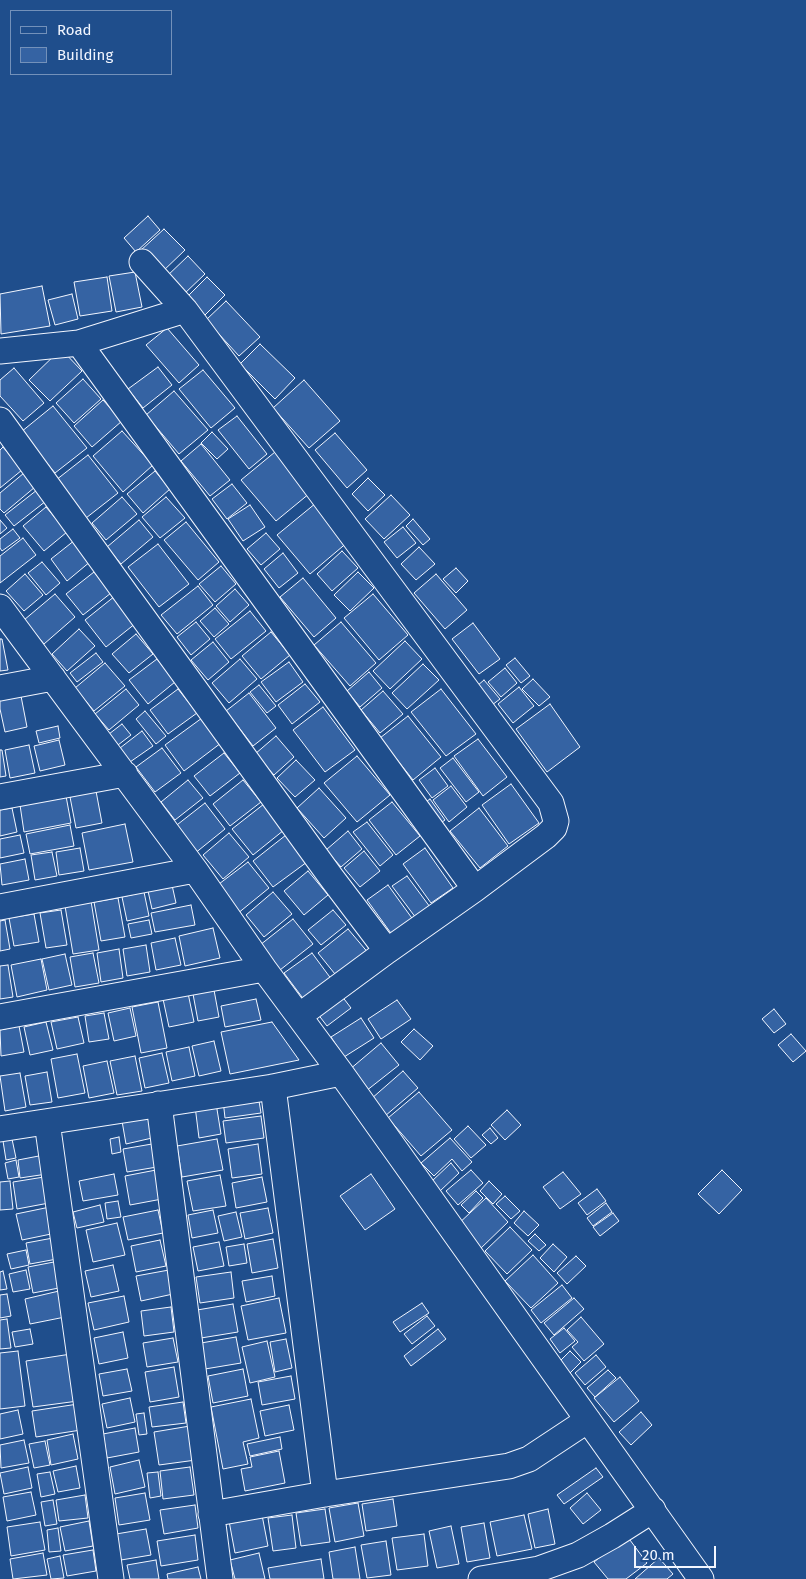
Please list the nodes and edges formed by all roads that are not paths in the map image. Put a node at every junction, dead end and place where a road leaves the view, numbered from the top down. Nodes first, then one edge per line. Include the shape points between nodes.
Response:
1 (142, 262) dead end
2 (185, 310) junction
3 (79, 344) junction
4 (0, 351) edge
5 (0, 420) edge
6 (0, 607) edge
7 (53, 678) junction
8 (0, 688) edge
9 (125, 774) junction
10 (0, 797) edge
11 (195, 870) junction
12 (475, 889) junction
13 (0, 907) edge
14 (387, 951) junction
15 (264, 969) junction
16 (299, 1016) junction
17 (0, 1017) edge
18 (341, 1073) junction
19 (273, 1087) junction
20 (159, 1104) junction
21 (48, 1122) junction
22 (0, 1129) edge
23 (588, 1420) junction
24 (325, 1494) junction
25 (653, 1510) junction
26 (211, 1514) junction
27 (111, 1579) edge
28 (220, 1579) edge
29 (481, 1579) edge
30 (701, 1579) edge

1 - 2 street
2 - 3 street
2 - 12 street via 551,803 556,821 554,828
3 - 4 street
3 - 12 street
5 - 14 street
6 - 7 street
7 - 8 street
7 - 9 street
9 - 10 street
9 - 11 street
11 - 13 street
11 - 15 street
12 - 14 street
14 - 16 street
15 - 16 street
15 - 17 street
16 - 18 street
18 - 19 street
18 - 23 street
19 - 20 street
19 - 24 street
20 - 21 street
20 - 26 street
21 - 22 street
21 - 27 street
23 - 24 street via 529,1460 509,1466
23 - 25 street
24 - 26 street
25 - 29 street via 578,1555 539,1568
25 - 30 street
26 - 28 street

